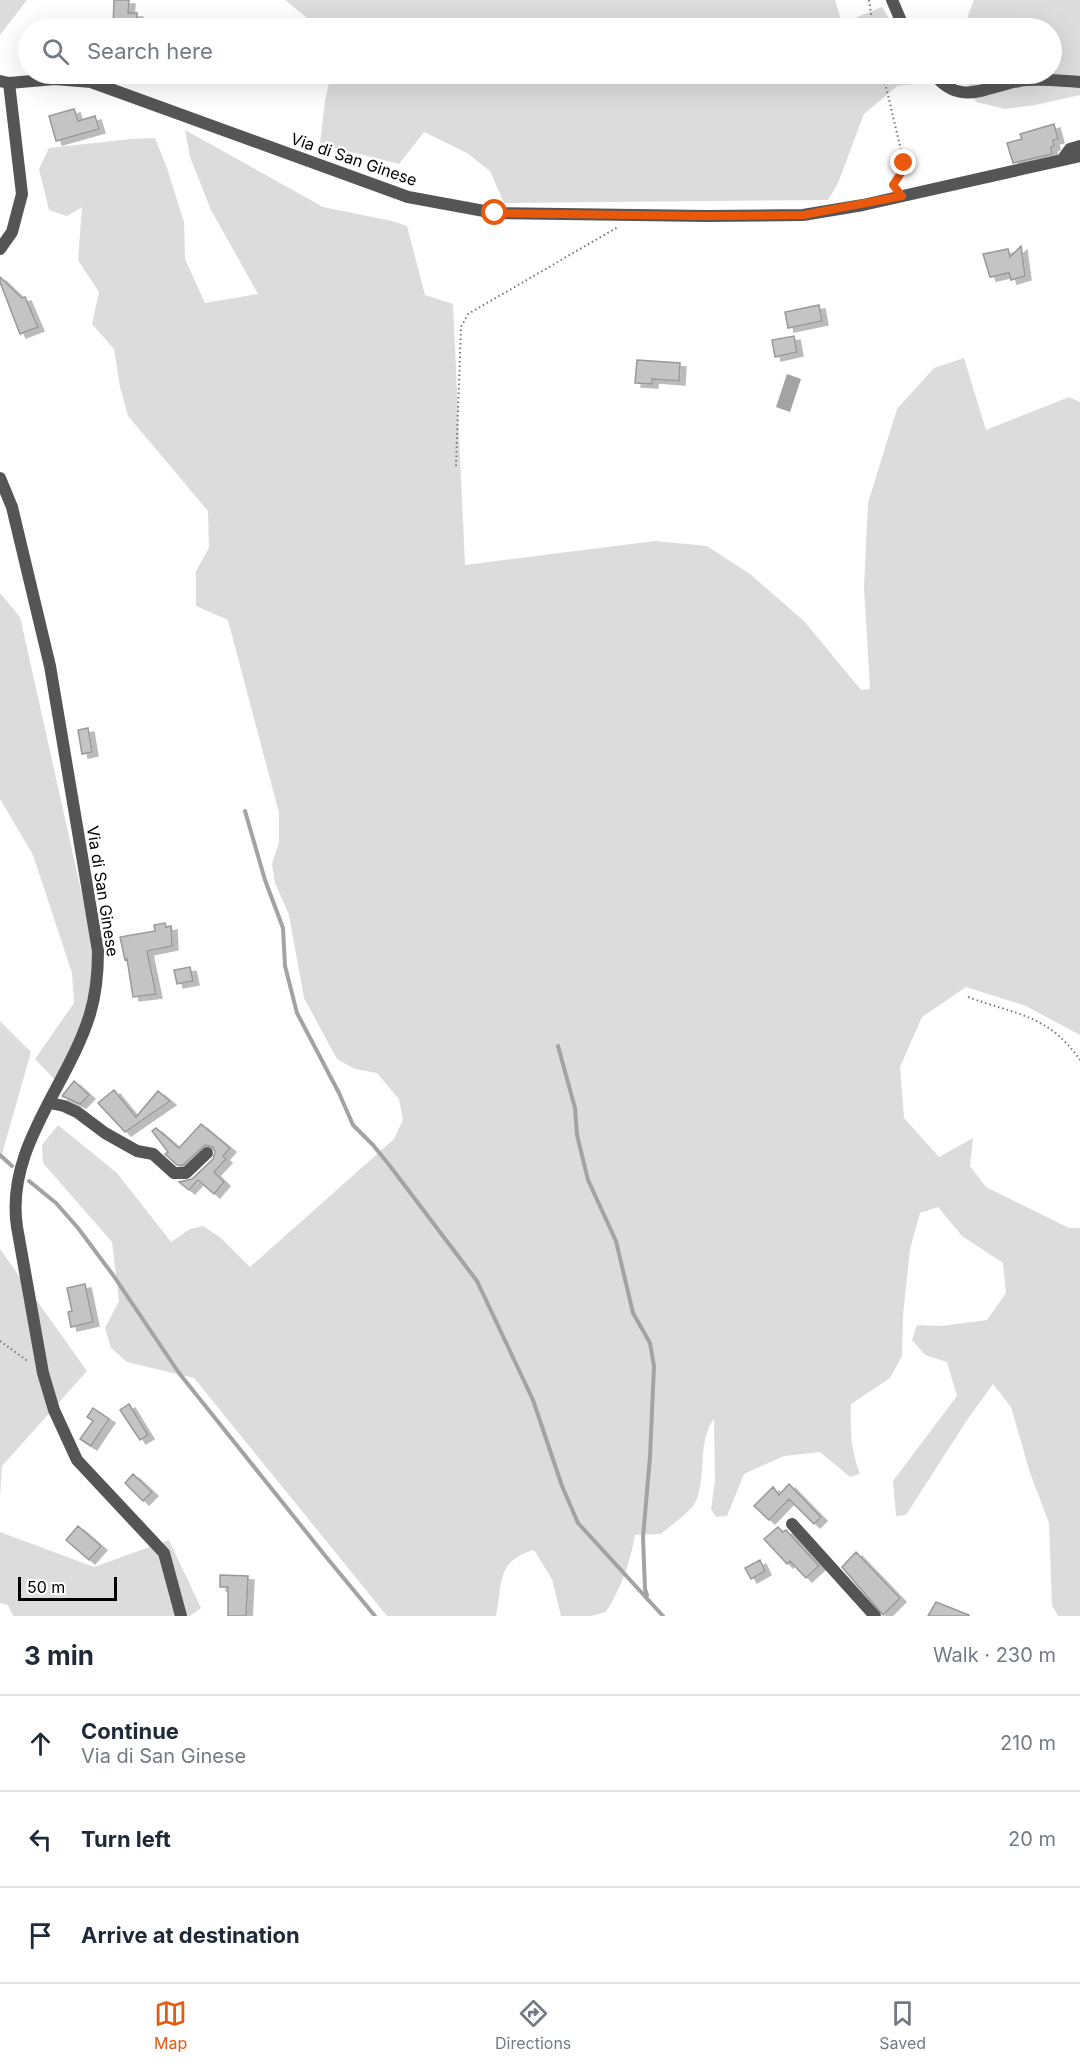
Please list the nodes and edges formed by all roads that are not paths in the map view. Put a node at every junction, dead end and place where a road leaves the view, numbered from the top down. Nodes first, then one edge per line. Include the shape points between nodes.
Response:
1 (892, 0) edge
2 (900, 18) edge
3 (5, 82) edge
4 (1062, 82) edge
5 (1080, 82) edge
6 (97, 84) edge
7 (946, 84) edge
8 (1009, 84) edge
9 (0, 93) edge
10 (1080, 146) edge
11 (1080, 156) edge
12 (1062, 160) junction
13 (0, 249) edge
14 (0, 478) edge
15 (50, 1103) junction
16 (207, 1153) dead end
17 (792, 1524) dead end
18 (181, 1616) edge
19 (875, 1616) edge

1 - 2 street
3 - 9 street
3 - 13 street via 22,194 12,232
4 - 5 street
6 - 12 street, Via di San Ginese via 408,197 495,213 803,215
7 - 8 street via 954,91 975,93
10 - 12 street via 1070,149
11 - 12 street, Via di San Ginese
14 - 15 street, Via di San Ginese via 12,507 50,666 98,951 90,1014
15 - 16 street via 70,1109 117,1140 153,1155 174,1173 186,1173
15 - 18 street, Via di San Ginese via 23,1162 16,1200 17,1227 43,1373 76,1460 164,1553
17 - 19 street

